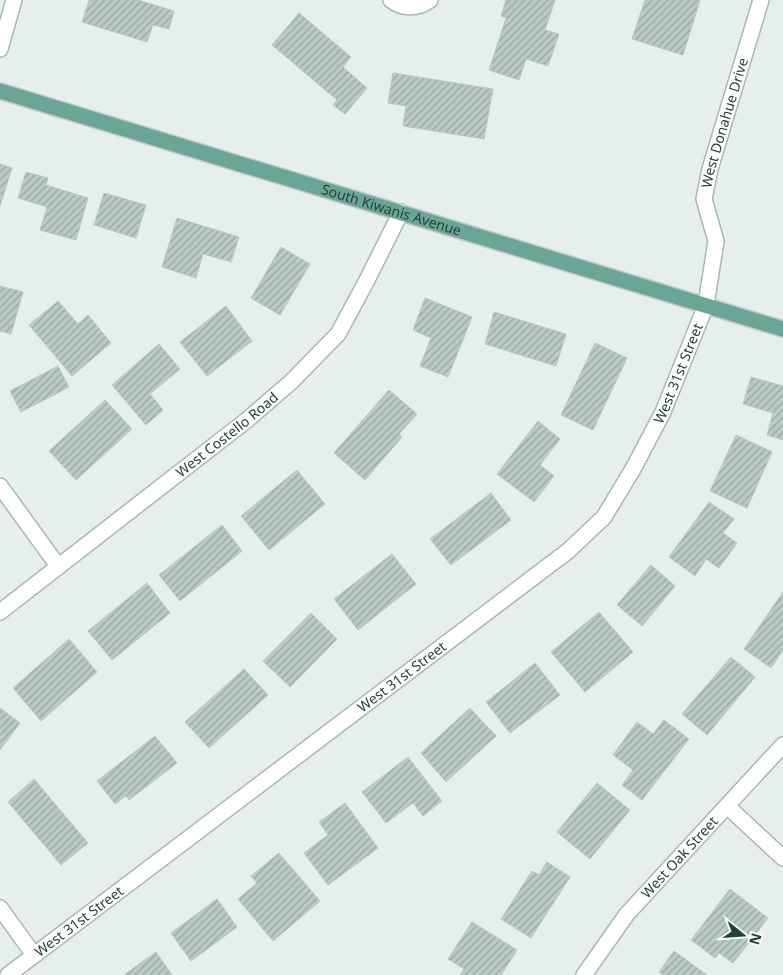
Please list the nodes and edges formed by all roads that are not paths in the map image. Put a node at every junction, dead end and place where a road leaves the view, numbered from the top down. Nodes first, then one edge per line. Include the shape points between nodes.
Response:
1 (14, 0) edge
2 (391, 0) edge
3 (430, 0) edge
4 (760, 0) edge
5 (0, 49) edge
6 (0, 91) edge
7 (401, 212) junction
8 (706, 305) junction
9 (783, 329) edge
10 (0, 486) edge
11 (58, 566) junction
12 (0, 612) edge
13 (783, 745) edge
14 (727, 806) junction
15 (783, 858) edge
16 (0, 908) edge
17 (34, 955) junction
18 (8, 975) edge
19 (584, 975) edge

1 - 5 street
2 - 3 street via 406,7
4 - 8 street, West Donahue Drive via 704,199 716,241
6 - 7 main road, South Kiwanis Avenue
7 - 8 main road, South Kiwanis Avenue
7 - 11 street, West Costello Road via 338,334 291,382 247,420
8 - 9 main road, South Kiwanis Avenue
8 - 17 street, West 31st Street via 664,412 633,469 604,517 568,552
10 - 11 street
11 - 12 street, West Costello Road
13 - 14 street, West Oak Street
14 - 15 street
14 - 19 street, West Oak Street via 627,914
16 - 17 street
17 - 18 street, West 31st Street

